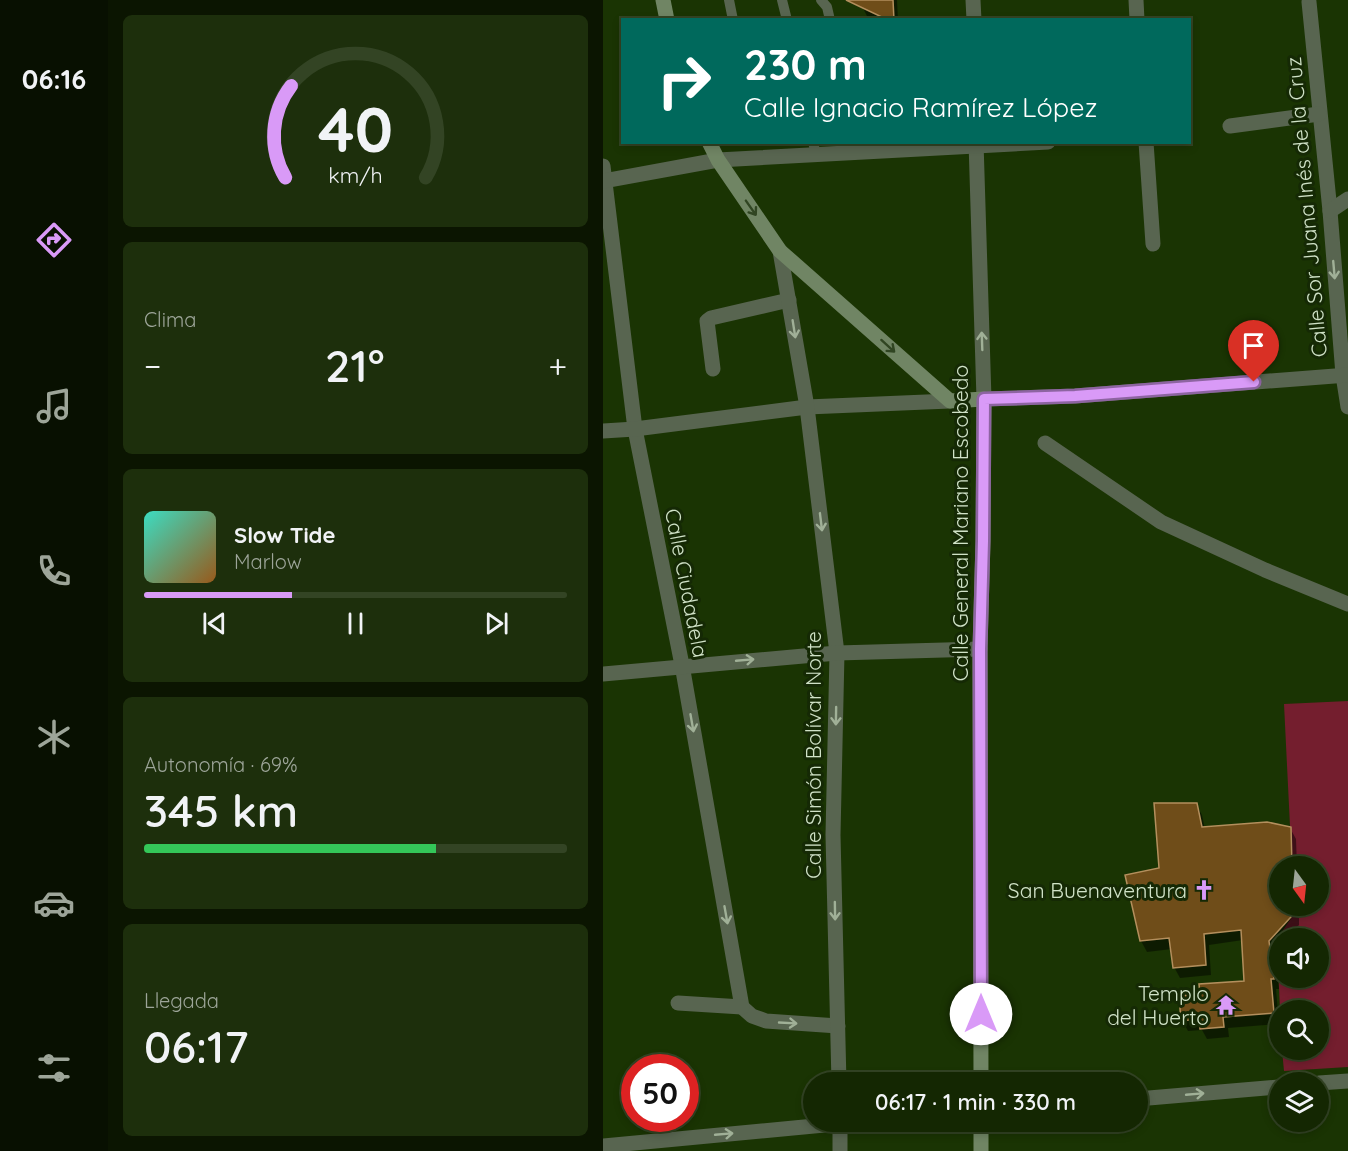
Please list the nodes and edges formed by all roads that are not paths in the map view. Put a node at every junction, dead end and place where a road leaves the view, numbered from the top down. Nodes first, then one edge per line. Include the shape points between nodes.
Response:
1 (663, 0) edge
2 (729, 0) edge
3 (782, 0) edge
4 (821, 0) edge
5 (973, 0) edge
6 (1136, 0) edge
7 (1309, 2) dead end
8 (667, 18) edge
9 (733, 18) edge
10 (786, 18) edge
11 (830, 18) edge
12 (973, 18) edge
13 (1137, 18) edge
14 (1319, 114) junction
15 (1230, 126) dead end
16 (710, 144) edge
17 (1000, 144) edge
18 (1146, 144) edge
19 (976, 145) edge
20 (814, 149) edge
21 (718, 160) junction
22 (603, 176) edge
23 (1348, 199) edge
24 (1330, 211) junction
25 (1153, 244) dead end
26 (780, 251) junction
27 (789, 300) junction
28 (713, 369) dead end
29 (1345, 375) edge
30 (984, 399) junction
31 (950, 401) junction
32 (807, 407) junction
33 (1348, 407) edge
34 (635, 429) junction
35 (603, 431) edge
36 (1045, 443) dead end
37 (1348, 604) edge
38 (980, 649) junction
39 (837, 653) junction
40 (683, 666) junction
41 (603, 674) edge
42 (678, 1003) dead end
43 (742, 1007) junction
44 (838, 1026) junction
45 (839, 1072) edge
46 (981, 1072) edge
47 (1348, 1081) edge
48 (1329, 1082) edge
49 (1269, 1088) edge
50 (1148, 1098) edge
51 (803, 1127) edge
52 (840, 1132) edge
53 (981, 1132) edge
54 (603, 1146) edge
55 (840, 1151) edge
56 (981, 1151) edge

1 - 8 main road
2 - 9 lane
3 - 10 lane
4 - 11 lane
5 - 12 street
6 - 13 street
7 - 14 street, Calle Sor Juana Inés de la Cruz
14 - 15 street
14 - 24 street, Calle Sor Juana Inés de la Cruz
16 - 21 main road
17 - 19 street
18 - 25 street
19 - 20 street
30 -> 19 street, Calle General Mariano Escobedo
20 - 21 street
21 - 22 street
21 -> 26 main road
22 - 34 street, Calle Ciudadela
23 - 24 street
24 -> 29 street, Calle Sor Juana Inés de la Cruz
26 - 27 street, Calle Simón Bolívar Norte
26 -> 31 main road
27 - 28 street via 707,321
27 -> 32 street, Calle Simón Bolívar Norte
29 - 30 street via 1075,396
29 - 33 street, Calle Sor Juana Inés de la Cruz
30 - 31 main road
30 - 38 main road, Calle General Mariano Escobedo
31 - 32 street
32 - 34 street
32 -> 39 street, Calle Simón Bolívar Norte
34 - 35 street
34 - 40 street, Calle Ciudadela
36 - 37 street via 1161,522
38 - 39 street
38 - 46 main road, Calle General Mariano Escobedo
40 -> 39 street
39 -> 44 street, Calle Simón Bolívar Norte via 833,835
40 - 41 street
40 -> 43 street, Calle Ciudadela
42 - 43 street
43 -> 44 street via 766,1022
44 - 45 street, Calle Simón Bolívar Norte
47 - 48 street
50 -> 49 street
54 -> 51 street
52 - 55 street
53 - 56 main road

